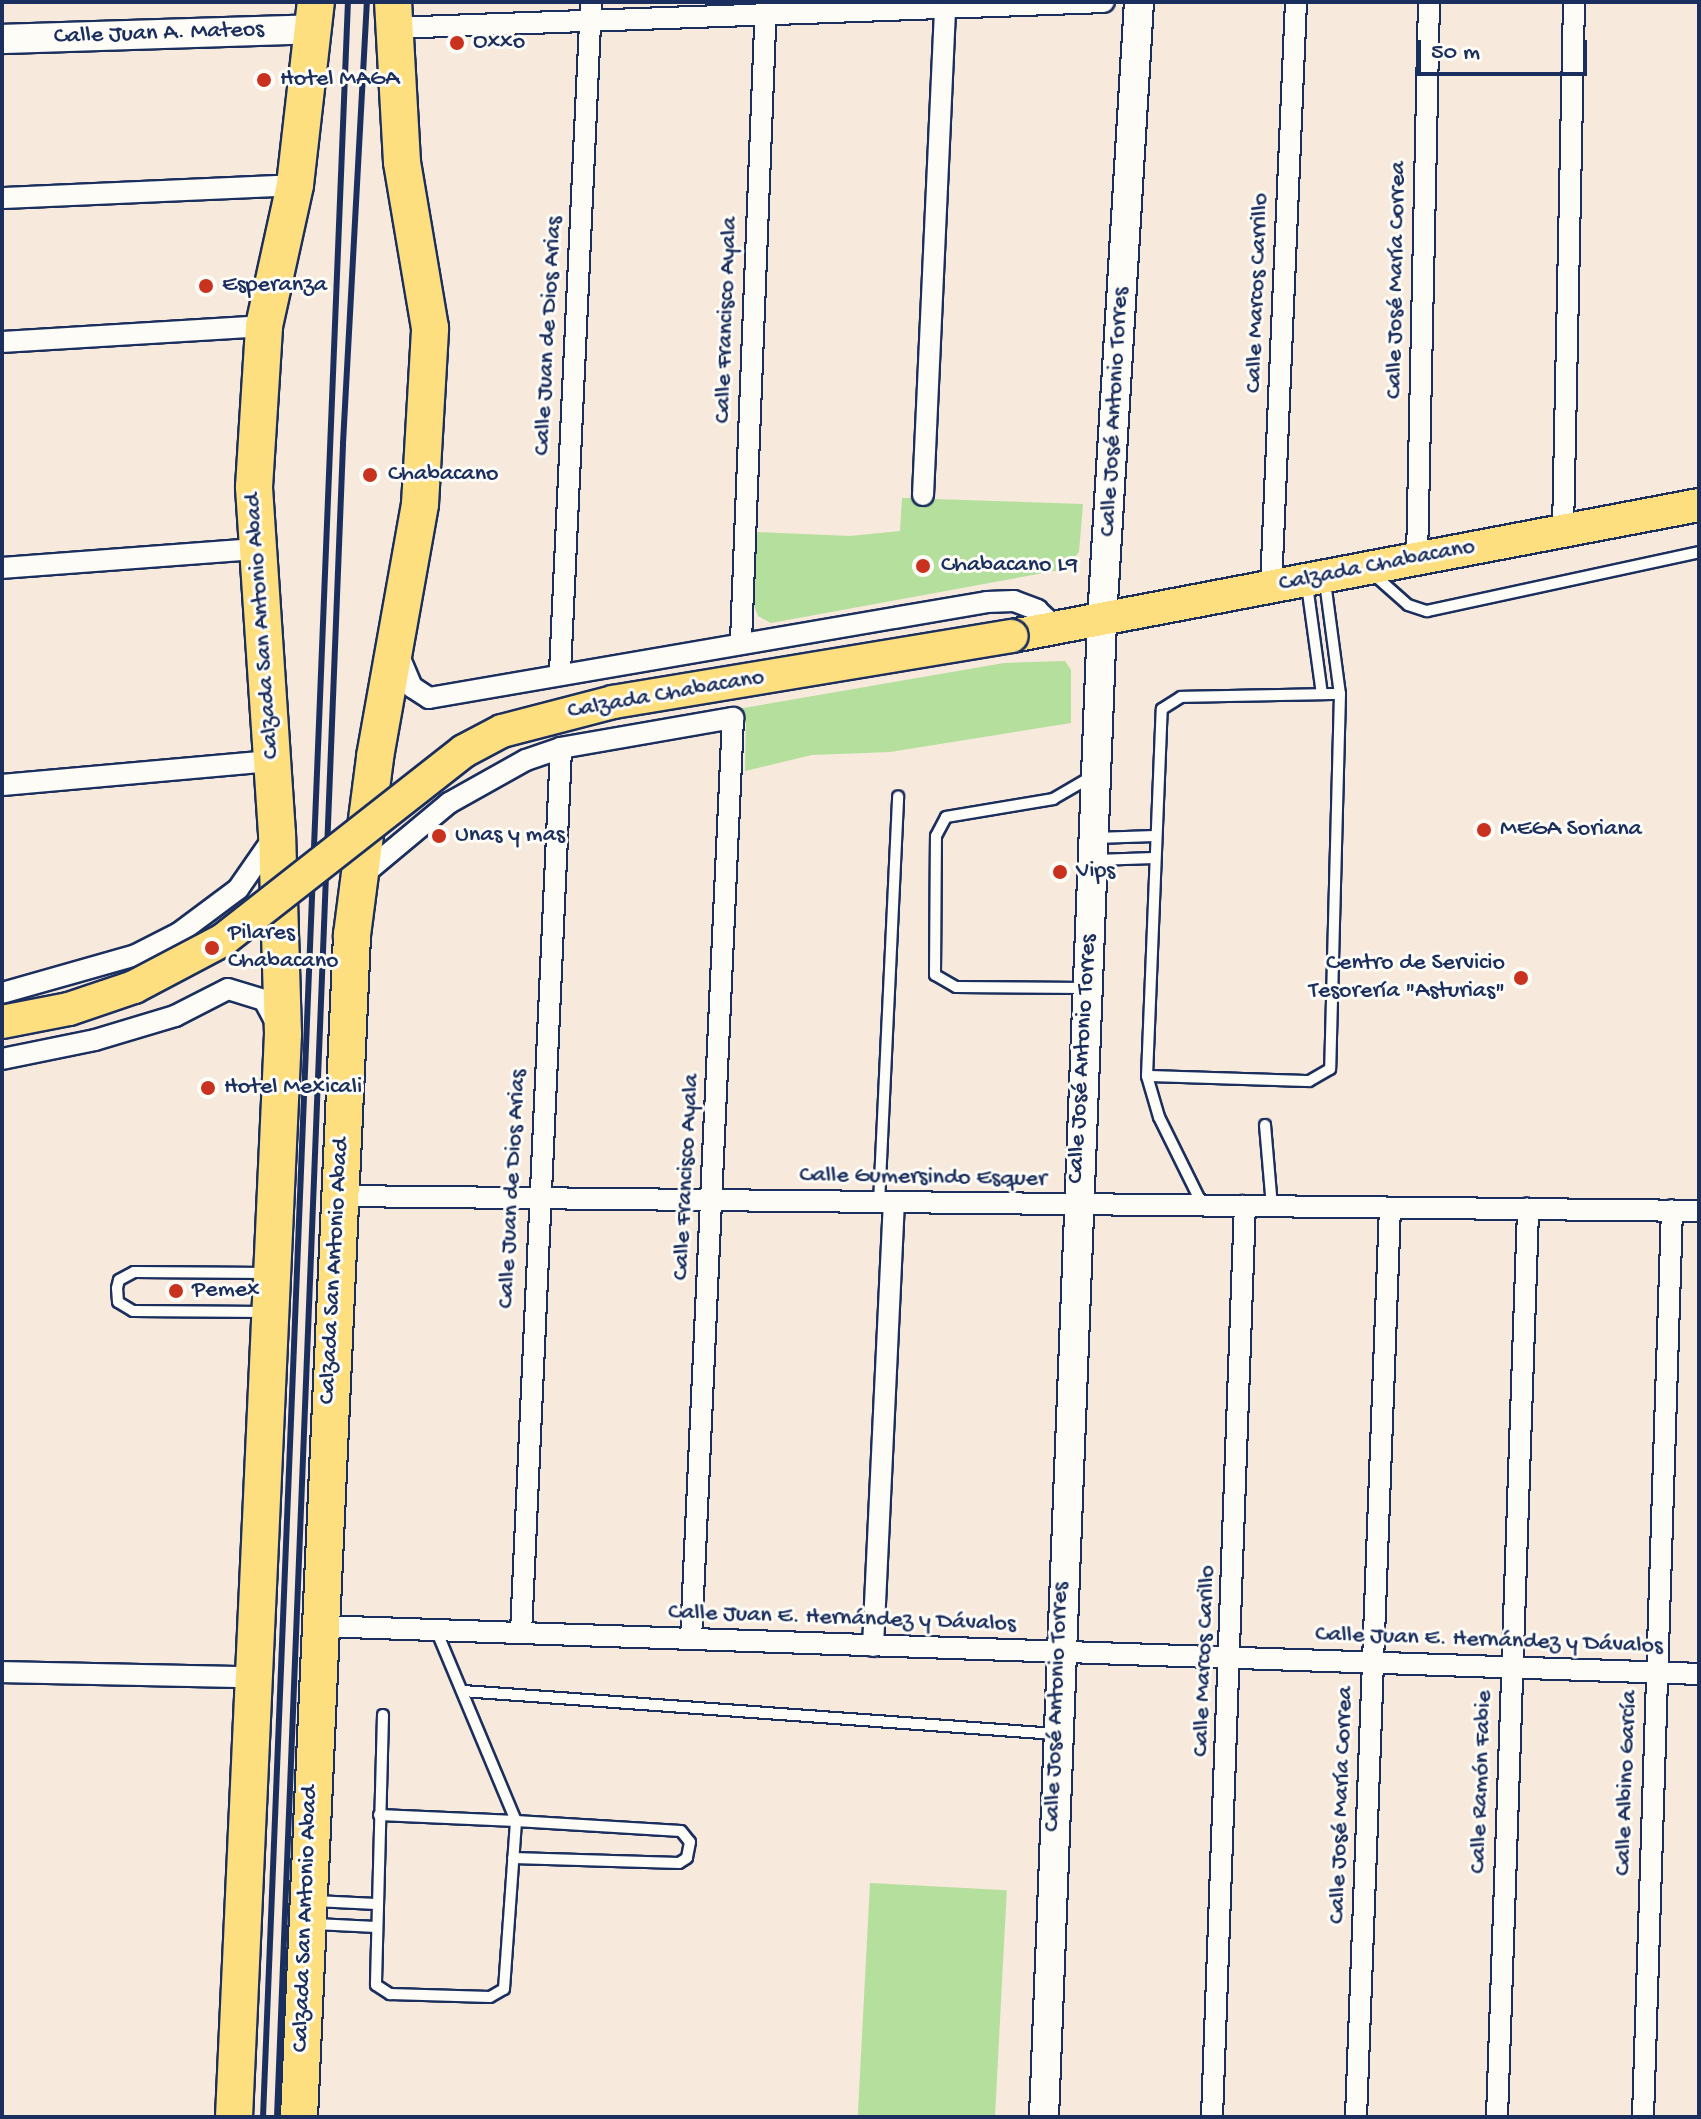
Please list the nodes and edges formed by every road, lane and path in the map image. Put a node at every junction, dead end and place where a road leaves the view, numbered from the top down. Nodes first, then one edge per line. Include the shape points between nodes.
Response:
1 (591, 2) edge
2 (1104, 2) edge
3 (1139, 2) edge
4 (1296, 2) edge
5 (1429, 2) edge
6 (1574, 2) edge
7 (765, 9) edge
8 (945, 9) junction
9 (316, 15) edge
10 (393, 15) edge
11 (590, 23) junction
12 (2, 39) edge
13 (295, 185) junction
14 (2, 198) edge
15 (264, 326) junction
16 (2, 342) edge
17 (923, 495) dead end
18 (1699, 505) edge
19 (1563, 531) junction
20 (255, 549) junction
21 (1699, 552) edge
22 (1417, 559) junction
23 (2, 568) edge
24 (1367, 568) junction
25 (1315, 578) junction
26 (1271, 586) junction
27 (1102, 619) junction
28 (1056, 628) junction
29 (741, 641) junction
30 (394, 645) junction
31 (560, 672) junction
32 (1322, 694) junction
33 (1340, 694) junction
34 (733, 718) joint
35 (561, 748) junction
36 (272, 761) junction
37 (1096, 774) junction
38 (2, 785) edge
39 (898, 796) dead end
40 (277, 834) junction
41 (1155, 836) junction
42 (1093, 849) junction
43 (1154, 858) junction
44 (357, 880) junction
45 (1086, 988) junction
46 (2, 993) edge
47 (2, 1022) edge
48 (283, 1034) junction
49 (2, 1059) edge
50 (1147, 1076) junction
51 (1265, 1125) dead end
52 (339, 1196) junction
53 (537, 1200) junction
54 (713, 1202) junction
55 (886, 1203) junction
56 (1077, 1205) junction
57 (1203, 1206) junction
58 (1245, 1206) junction
59 (1272, 1207) junction
60 (1390, 1208) junction
61 (1528, 1209) junction
62 (1672, 1210) junction
63 (1699, 1211) edge
64 (270, 1273) junction
65 (269, 1312) junction
66 (319, 1626) junction
67 (436, 1630) junction
68 (521, 1633) junction
69 (691, 1639) junction
70 (873, 1646) junction
71 (1058, 1652) junction
72 (1232, 1658) junction
73 (1373, 1663) junction
74 (1512, 1667) junction
75 (2, 1672) edge
76 (1656, 1673) junction
77 (1699, 1674) edge
78 (251, 1677) junction
79 (463, 1691) junction
80 (383, 1715) dead end
81 (1056, 1734) junction
82 (379, 1815) junction
83 (516, 1821) junction
84 (513, 1858) junction
85 (376, 1904) junction
86 (305, 1912) junction
87 (376, 1927) junction
88 (234, 2117) edge
89 (299, 2117) edge
90 (1044, 2117) edge
91 (1212, 2117) edge
92 (1356, 2117) edge
93 (1497, 2117) edge
94 (1643, 2117) edge

1 - 11 street, Calle Juan de Dios Arias
2 - 8 street
3 - 27 street, Calle José Antonio Torres
4 - 26 street, Calle Marcos Carrillo
5 - 22 street, Calle José María Correa
6 - 19 street
7 - 8 street
7 - 11 street
7 - 29 street, Calle Francisco Ayala
8 - 17 street
9 - 12 street, Calle Juan A. Mateos
9 - 13 highway, Calzada San Antonio Abad
10 - 11 street
10 - 30 highway, Calzada San Antonio Abad via 402,162 430,328 420,504
11 - 31 street, Calle Juan de Dios Arias
13 - 14 street
13 - 15 highway, Calzada San Antonio Abad
15 - 16 street
15 - 20 highway, Calzada San Antonio Abad
18 - 19 main road, Calzada Chabacano
19 - 22 main road, Calzada Chabacano
20 - 23 street
20 - 36 highway, Calzada San Antonio Abad
21 - 24 lane via 1427,611 1408,605
22 - 24 main road, Calzada Chabacano
24 - 25 main road, Calzada Chabacano
25 - 26 main road, Calzada Chabacano
25 - 32 lane
25 - 33 lane
26 - 27 main road, Calzada Chabacano
27 - 28 main road, Calzada Chabacano
27 - 37 street, Calle José Antonio Torres
28 - 29 street, Calzada Chabacano via 1037,610 1014,601 987,602
28 - 47 main road, Calzada Chabacano, bridge via 541,717 464,751 223,940 134,987 69,1009
29 - 31 street, Calzada Chabacano
30 - 31 street, Calzada Chabacano via 412,687 429,698
30 - 44 highway, Calzada San Antonio Abad
32 - 33 lane
32 - 41 lane via 1170,700 1158,720
33 - 50 lane via 1330,1069 1309,1081
34 - 35 street, Calzada Chabacano
34 - 54 street, Calle Francisco Ayala
35 - 44 street, Calzada Chabacano via 489,778 449,803
35 - 53 street, Calle Juan de Dios Arias
36 - 38 street
36 - 40 highway, Calzada San Antonio Abad
37 - 42 street, Calle José Antonio Torres
37 - 45 lane via 1053,799 946,817 936,836 935,975 956,987
39 - 55 lane
40 - 46 street via 238,889 179,933 136,955
40 - 48 highway, Calzada San Antonio Abad
41 - 42 lane
41 - 43 lane
42 - 43 lane
42 - 45 street, Calle José Antonio Torres
43 - 50 lane
44 - 52 highway, Calzada San Antonio Abad
45 - 56 street, Calle José Antonio Torres
48 - 49 street via 264,1000 228,989 175,1016
48 - 64 highway, Calzada San Antonio Abad
50 - 57 lane via 1159,1117
51 - 59 lane
52 - 53 street, Calle Gumersindo Esquer
52 - 66 highway, Calzada San Antonio Abad
53 - 54 street, Calle Gumersindo Esquer
53 - 68 street, Calle Juan de Dios Arias
54 - 55 street, Calle Gumersindo Esquer
54 - 69 street, Calle Francisco Ayala
55 - 56 street, Calle Gumersindo Esquer
55 - 70 street
56 - 57 street, Calle Gumersindo Esquer
56 - 71 street, Calle José Antonio Torres
57 - 58 street, Calle Gumersindo Esquer
58 - 59 street, Calle Gumersindo Esquer
58 - 72 street, Calle Marcos Carillo
59 - 60 street, Calle Gumersindo Esquer
60 - 61 street, Calle Gumersindo Esquer
60 - 73 street, Calle José María Correa
61 - 62 street, Calle Gumersindo Esquer
61 - 74 street, Calle Ramón Fabie
62 - 63 street, Calle Gumersindo Esquer
62 - 76 street, Calle Albino García
64 - 65 highway, Calzada San Antonio Abad
64 - 65 lane via 134,1272 119,1280 117,1288 118,1302 133,1311
65 - 78 highway, Calzada San Antonio Abad
66 - 67 street, Calle Juan E. Hernández y Dávalos
66 - 86 highway, Calzada San Antonio Abad
67 - 68 street, Calle Juan E. Hernández y Dávalos
67 - 79 lane
68 - 69 street, Calle Juan E. Hernández y Dávalos
69 - 70 street, Calle Juan E. Hernández y Dávalos
70 - 71 street, Calle Juan E. Hernández y Dávalos
71 - 72 street, Calle Juan E. Hernández y Dávalos
71 - 81 street, Calle José Antonio Torres
72 - 73 street, Calle Juan E. Hernández y Dávalos
72 - 91 street, Calle Marcos Carillo
73 - 74 street, Calle Juan E. Hernández y Dávalos
73 - 92 street, Calle José María Correa
74 - 76 street, Calle Juan E. Hernández y Dávalos
74 - 93 street, Calle Ramón Fabie
75 - 78 street
76 - 77 street, Calle Juan E. Hernández y Dávalos
76 - 94 street, Calle Albino García
78 - 88 highway, Calzada San Antonio Abad
79 - 81 lane
79 - 83 lane
80 - 82 lane
81 - 90 street, Calle José Antonio Torres
82 - 83 lane
82 - 85 lane
83 - 84 lane
83 - 84 lane via 681,1831 690,1842 687,1858 679,1863
84 - 87 lane via 507,1981 498,1995 382,1991 374,1977
85 - 86 lane
85 - 87 lane
86 - 87 lane
86 - 89 highway, Calzada San Antonio Abad

